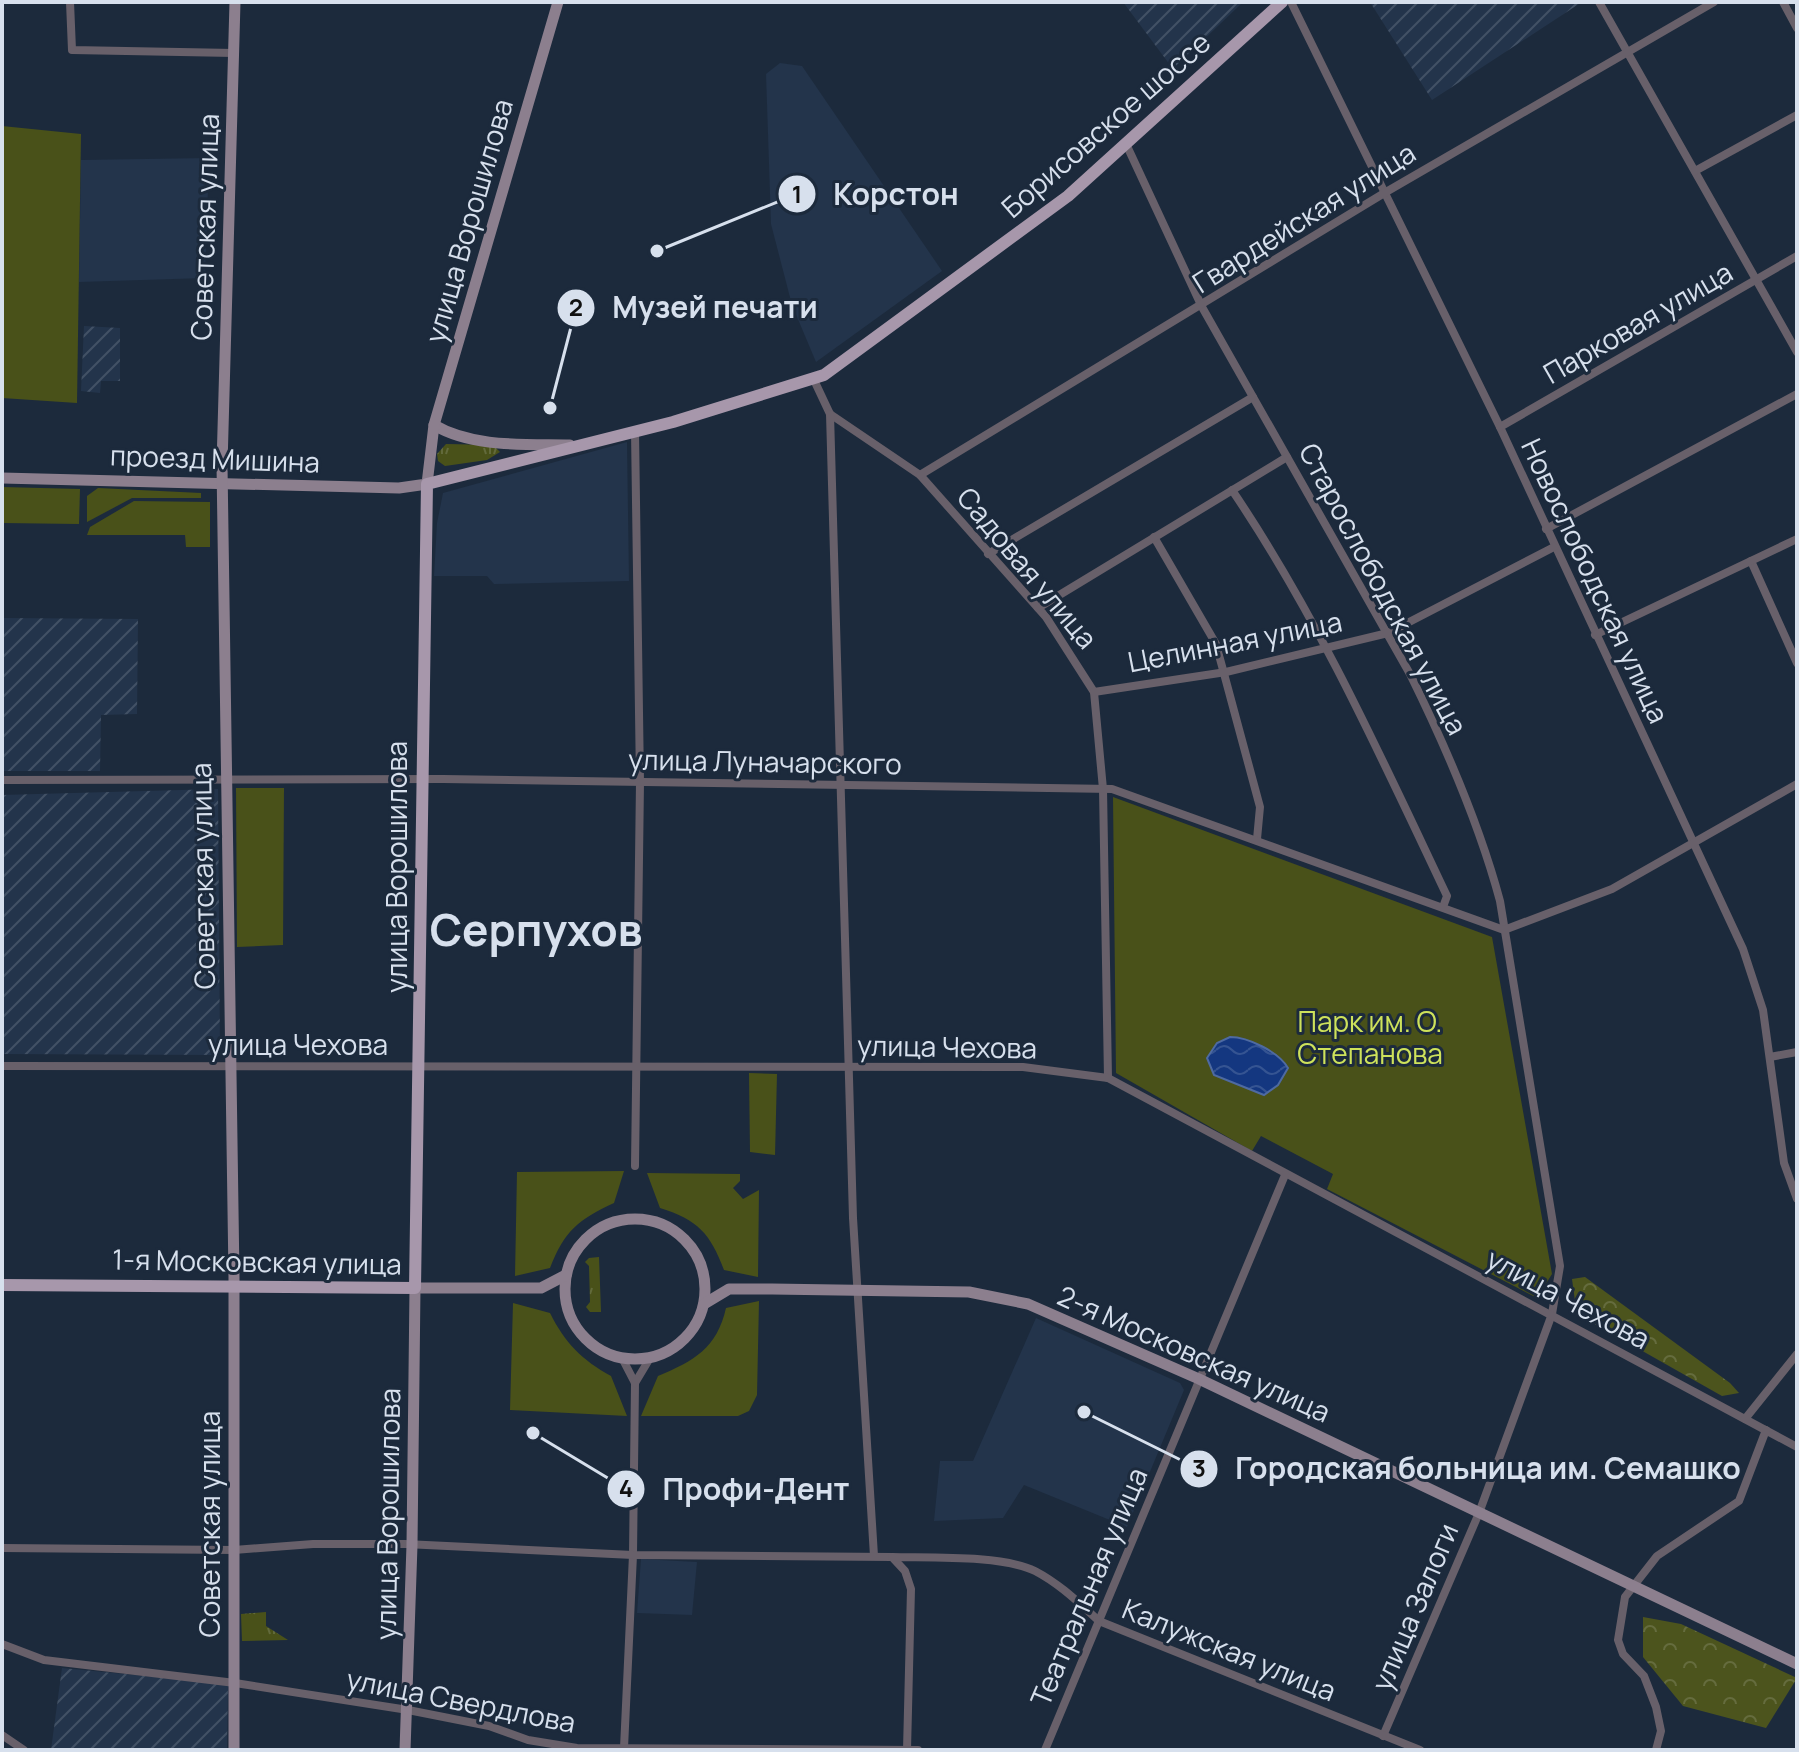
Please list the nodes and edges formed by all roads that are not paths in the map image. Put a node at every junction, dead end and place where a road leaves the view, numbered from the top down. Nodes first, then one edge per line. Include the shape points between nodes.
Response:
1 (70, 2) edge
2 (235, 2) edge
3 (558, 2) edge
4 (1282, 2) edge
5 (1291, 2) edge
6 (1599, 2) edge
7 (1714, 2) edge
8 (1783, 2) edge
9 (1797, 28) edge
10 (1626, 50) junction
11 (234, 53) junction
12 (1797, 115) edge
13 (1127, 146) junction
14 (1695, 171) junction
15 (1386, 192) junction
16 (1797, 256) edge
17 (1756, 280) junction
18 (1202, 307) junction
19 (1797, 352) edge
20 (814, 380) junction
21 (1797, 394) edge
22 (1253, 397) junction
23 (830, 414) junction
24 (434, 425) junction
25 (1500, 427) junction
26 (635, 431) junction
27 (498, 443) junction
28 (579, 445) junction
29 (1287, 457) junction
30 (500, 468) junction
31 (920, 475) junction
32 (2, 478) edge
33 (222, 484) junction
34 (427, 484) junction
35 (1232, 490) junction
36 (1546, 529) junction
37 (1154, 537) junction
38 (1797, 539) edge
39 (1554, 547) junction
40 (988, 554) junction
41 (1751, 561) junction
42 (1038, 608) junction
43 (1388, 633) junction
44 (1595, 635) junction
45 (1325, 648) junction
46 (1797, 663) edge
47 (1226, 672) junction
48 (1094, 692) junction
49 (421, 779) junction
50 (2, 780) edge
51 (225, 781) junction
52 (640, 782) junction
53 (839, 784) junction
54 (1797, 784) edge
55 (1103, 789) junction
56 (1257, 839) junction
57 (1693, 841) junction
58 (1443, 907) junction
59 (1504, 930) junction
60 (1797, 1052) edge
61 (1770, 1057) junction
62 (2, 1066) edge
63 (850, 1066) junction
64 (231, 1067) junction
65 (418, 1067) junction
66 (636, 1068) junction
67 (1108, 1078) junction
68 (635, 1166) dead end
69 (1285, 1175) junction
70 (1797, 1199) edge
71 (704, 1274) junction
72 (566, 1275) junction
73 (234, 1284) junction
74 (2, 1285) edge
75 (415, 1288) junction
76 (541, 1288) junction
77 (729, 1289) junction
78 (856, 1289) junction
79 (565, 1301) junction
80 (704, 1304) junction
81 (1552, 1314) junction
82 (1797, 1354) edge
83 (622, 1358) junction
84 (650, 1358) junction
85 (1199, 1379) junction
86 (635, 1383) junction
87 (1745, 1419) junction
88 (1766, 1430) junction
89 (1797, 1447) edge
90 (1479, 1513) junction
91 (412, 1545) junction
92 (2, 1548) edge
93 (234, 1550) junction
94 (633, 1555) junction
95 (874, 1556) junction
96 (892, 1557) junction
97 (1632, 1586) junction
98 (1099, 1621) junction
99 (2, 1644) edge
100 (1797, 1664) edge
101 (235, 1683) junction
102 (408, 1710) junction
103 (2, 1735) edge
104 (1383, 1736) junction
105 (624, 1748) edge
106 (907, 1749) edge
107 (24, 1750) edge
108 (234, 1750) edge
109 (405, 1750) edge
110 (918, 1750) edge
111 (1045, 1750) edge
112 (1420, 1750) edge
113 (1656, 1750) edge

1 - 11 street via 72,50
2 - 11 street, Советская улица
3 - 24 street, улица Ворошилова
4 - 13 main road, Борисовское шоссе
5 - 15 street, Новослободская улица
6 - 10 street
7 - 10 street, Гвардейская улица
8 - 9 street
10 - 14 street
10 - 15 street, Гвардейская улица
11 - 33 street, Советская улица
12 - 14 street
13 - 18 street, Старослободская улица
13 - 20 main road, Борисовское шоссе via 957,281
14 - 17 street
15 - 18 street, Гвардейская улица
15 - 25 street, Новослободская улица
16 - 17 street, Парковая улица
17 - 19 street
17 - 25 street, Парковая улица
18 - 22 street, Старослободская улица
18 - 31 street, Гвардейская улица
20 - 23 street
20 - 26 main road, Борисовское шоссе
21 - 36 street
22 - 29 street, Старослободская улица
22 - 40 street
23 - 31 street, Садовая улица
23 - 53 street
24 - 27 street via 451,435
24 - 34 street, улица Ворошилова
25 - 36 street, Новослободская улица
26 - 28 main road, Борисовское шоссе
26 - 52 street
27 - 28 street
27 - 30 street via 505,453
28 - 30 main road, Борисовское шоссе
29 - 35 street
29 - 43 street, Старослободская улица
30 - 34 main road, Борисовское шоссе
31 - 40 street, Садовая улица
32 - 33 street, проезд Мишина
33 - 34 street, проезд Мишина
33 - 51 street, Советская улица
34 - 49 main road, улица Ворошилова
35 - 37 street
35 - 45 street via 1272,550
36 - 39 street, Новослободская улица
37 - 42 street
37 - 47 street via 1216,644
38 - 41 street
39 - 43 street, Целинная улица
39 - 44 street, Новослободская улица
40 - 42 street, Садовая улица
41 - 44 street
41 - 46 street
42 - 48 street, Садовая улица
43 - 45 street, Целинная улица
43 - 59 street, Старослободская улица via 1434,723 1488,856
44 - 57 street, Новослободская улица
45 - 47 street, Целинная улица
45 - 58 street via 1447,896
47 - 48 street, Целинная улица
47 - 56 street via 1260,807
48 - 55 street, Садовая улица
49 - 51 street, улица Луначарского
49 - 52 street, улица Луначарского
49 - 65 main road, улица Ворошилова
50 - 51 street, улица Луначарского
51 - 64 street, Советская улица
52 - 53 street, улица Луначарского
52 - 66 street
53 - 55 street, улица Луначарского
53 - 63 street
54 - 57 street
55 - 56 street, улица Луначарского
55 - 67 street, Садовая улица
56 - 58 street, улица Луначарского
57 - 59 street via 1612,889
57 - 61 street, Новослободская улица via 1743,949 1763,1010
58 - 59 street, улица Луначарского
59 - 81 street, Старослободская улица via 1560,1266
60 - 61 street
61 - 70 street, Новослободская улица via 1784,1163
62 - 64 street, улица Чехова
63 - 66 street, улица Чехова
63 - 67 street, улица Чехова via 1023,1067
63 - 78 street
64 - 65 street, улица Чехова
64 - 73 street, Советская улица
65 - 66 street, улица Чехова
65 - 75 main road, улица Ворошилова
66 - 68 street
67 - 69 street, улица Чехова
69 - 81 street, улица Чехова
69 - 85 street, Театральная улица
71 - 72 street via 681,1236 650,1219 638,1219 621,1220 589,1236
71 - 77 street
71 - 80 street
72 - 76 street
72 - 79 street
73 - 74 main road, 1-я Московская улица
73 - 75 main road, 1-я Московская улица
73 - 93 street, Советская улица
75 - 76 street, 1-я Московская улица
75 - 91 street, улица Ворошилова
76 - 79 street
77 - 78 street, 2-я Московская улица
77 - 80 street
78 - 85 street, 2-я Московская улица via 999,1296
78 - 95 street
79 - 83 street via 585,1338
80 - 84 street via 680,1343
81 - 87 street, улица Чехова
81 - 90 street, улица Залоги
82 - 87 street
83 - 84 street
83 - 86 street
84 - 86 street
85 - 90 street, 2-я Московская улица
85 - 98 street, Театральная улица
86 - 94 street
87 - 88 street, улица Чехова
88 - 89 street, улица Чехова
88 - 97 street via 1739,1501 1657,1556
90 - 97 street, 2-я Московская улица
90 - 104 street, улица Залоги
91 - 93 street via 304,1544
91 - 94 street
91 - 102 street, улица Ворошилова
92 - 93 street
93 - 101 street, Советская улица
94 - 95 street
94 - 105 street
95 - 96 street, Калужская улица
96 - 98 street, Калужская улица via 1032,1569
96 - 106 street via 905,1571 911,1589
97 - 100 street, 2-я Московская улица
97 - 113 street via 1625,1597 1618,1640 1623,1654 1644,1676 1656,1707 1661,1731
98 - 104 street, Калужская улица
98 - 111 street, Театральная улица
99 - 101 street, улица Свердлова via 44,1660
101 - 102 street, улица Свердлова
101 - 108 street, Советская улица
102 - 105 street, улица Свердлова via 489,1726 528,1740
102 - 109 street, улица Ворошилова
103 - 107 street
104 - 112 street, Калужская улица
105 - 106 street, улица Свердлова
106 - 110 street, улица Свердлова

